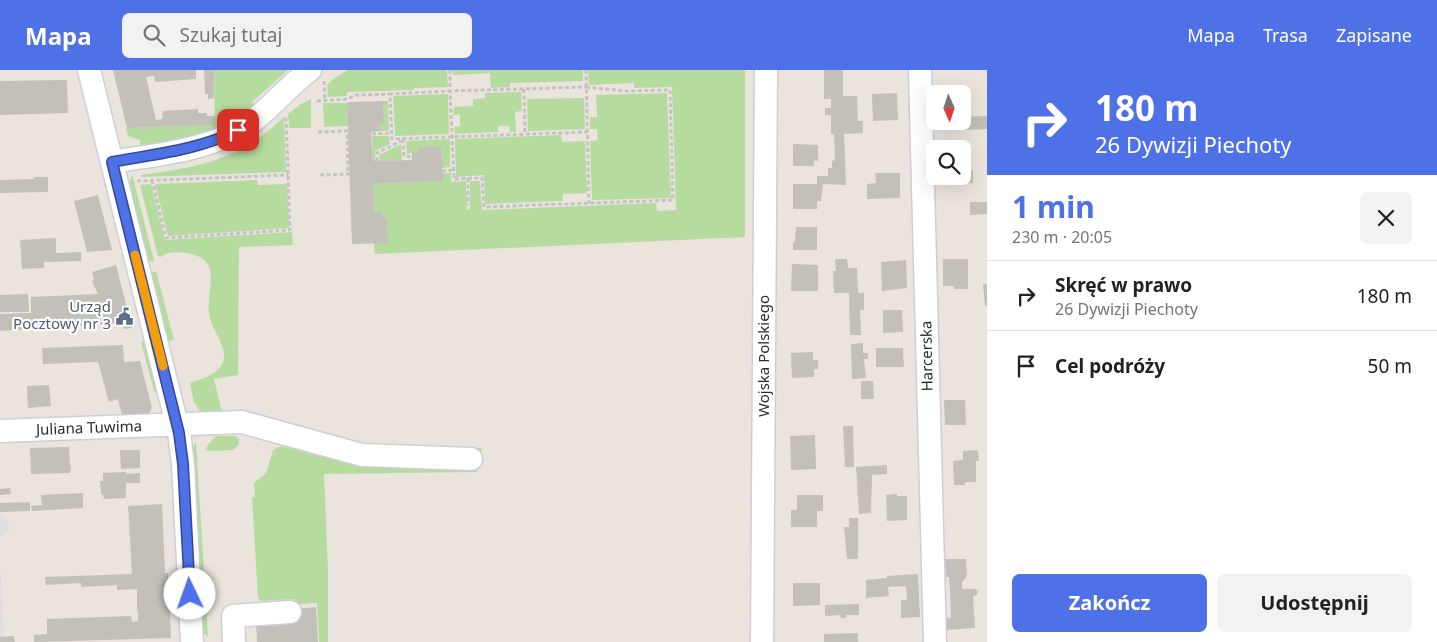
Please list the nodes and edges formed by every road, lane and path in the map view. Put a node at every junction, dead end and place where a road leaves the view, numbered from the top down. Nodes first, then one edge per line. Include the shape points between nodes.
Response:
1 (89, 70) edge
2 (450, 70) edge
3 (586, 70) edge
4 (766, 70) edge
5 (920, 70) edge
6 (316, 73) edge
7 (586, 87) junction
8 (524, 89) junction
9 (450, 91) junction
10 (390, 94) junction
11 (325, 100) junction
12 (317, 101) dead end
13 (285, 112) dead end
14 (318, 132) dead end
15 (587, 132) junction
16 (392, 133) junction
17 (372, 134) dead end
18 (525, 134) junction
19 (452, 136) junction
20 (403, 139) junction
21 (412, 157) dead end
22 (378, 161) dead end
23 (112, 162) junction
24 (453, 170) junction
25 (442, 171) dead end
26 (320, 175) dead end
27 (288, 176) junction
28 (468, 178) junction
29 (152, 180) dead end
30 (136, 181) dead end
31 (589, 203) junction
32 (468, 205) dead end
33 (177, 426) junction
34 (0, 431) edge
35 (471, 459) dead end
36 (290, 612) dead end
37 (192, 642) edge
38 (234, 642) edge
39 (762, 642) edge
40 (935, 642) edge

1 - 23 street
2 - 9 path
3 - 7 path
4 - 39 street, Wojska Polskiego
5 - 40 street, Harcerska
6 - 11 path
6 - 23 street via 254,120 221,139 191,148
7 - 8 path
7 - 15 path
7 - 31 path via 627,91 670,90 674,200
8 - 9 path
8 - 18 path
9 - 10 path
9 - 19 path
10 - 11 path
10 - 16 path
11 - 12 path
13 - 27 path
14 - 26 path via 347,130 349,174
15 - 18 path
15 - 31 path
16 - 17 path
16 - 20 path via 392,139
18 - 19 path
19 - 20 path
19 - 24 path
20 - 21 path via 404,157
20 - 22 path via 377,153
23 - 33 street
24 - 25 path
24 - 28 path via 454,179
27 - 29 path via 290,230 166,238
27 - 30 path
28 - 31 path via 482,178 484,207
28 - 32 path
33 - 34 street, Juliana Tuwima
33 - 35 street, Juliana Tuwima via 242,422 362,455
33 - 37 street via 183,464
36 - 38 street via 233,616

